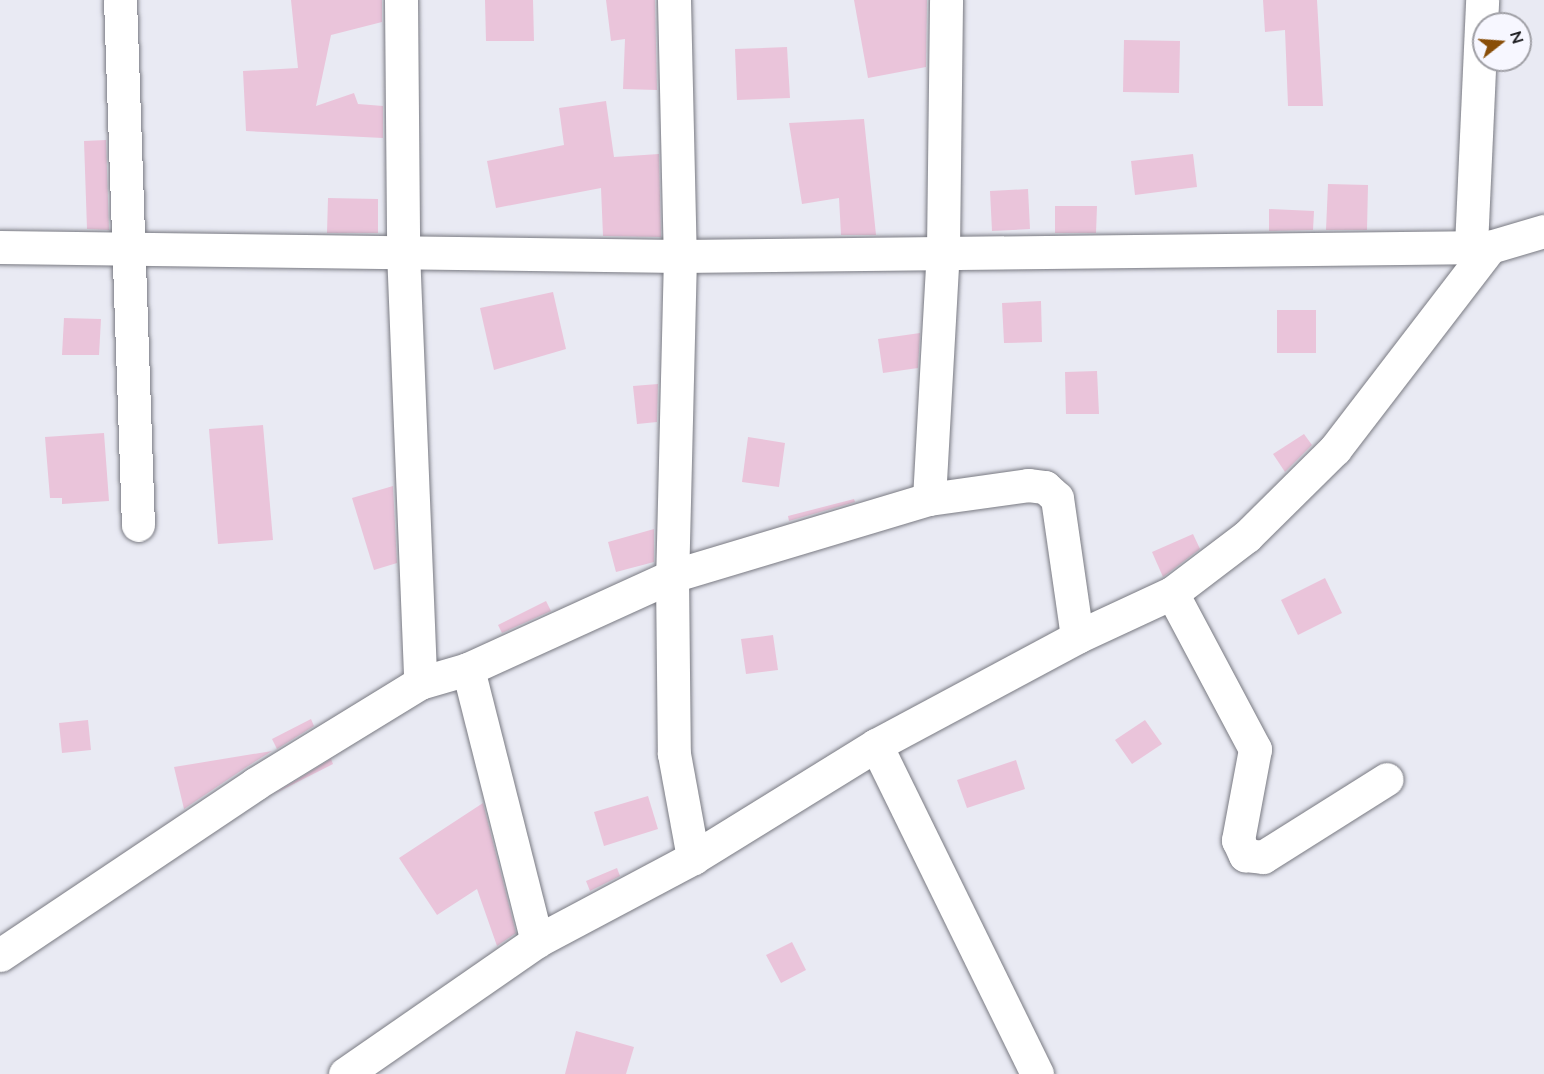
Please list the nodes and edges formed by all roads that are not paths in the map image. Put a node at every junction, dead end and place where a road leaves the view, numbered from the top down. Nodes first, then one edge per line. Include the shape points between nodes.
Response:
1 (120, 0) edge
2 (401, 0) edge
3 (674, 0) edge
4 (946, 0) edge
5 (1482, 0) edge
6 (1544, 231) edge
7 (1481, 246) junction
8 (0, 247) edge
9 (128, 248) junction
10 (943, 249) junction
11 (403, 251) junction
12 (680, 256) junction
13 (929, 499) junction
14 (138, 525) dead end
15 (672, 576) junction
16 (1172, 593) junction
17 (1077, 637) junction
18 (468, 669) junction
19 (420, 683) junction
20 (876, 745) junction
21 (1387, 779) dead end
22 (693, 858) junction
23 (537, 941) junction
24 (0, 954) edge
25 (345, 1074) edge
26 (1037, 1074) edge

1 - 9 street
2 - 11 street
3 - 12 street
4 - 10 street
5 - 7 street
6 - 7 street
7 - 10 street
7 - 16 street via 1335,449 1247,536
8 - 9 street
9 - 11 street
9 - 14 street
10 - 12 street
10 - 13 street
11 - 12 street
11 - 19 street
12 - 15 street
13 - 15 street
13 - 17 street via 1028,485 1045,487 1058,498
15 - 18 street
15 - 22 street via 674,754
16 - 17 street
16 - 21 street via 1255,749 1238,840 1245,855 1263,857
17 - 20 street
18 - 19 street
18 - 23 street
19 - 24 street via 255,784
20 - 22 street
20 - 26 street
22 - 23 street
23 - 25 street

